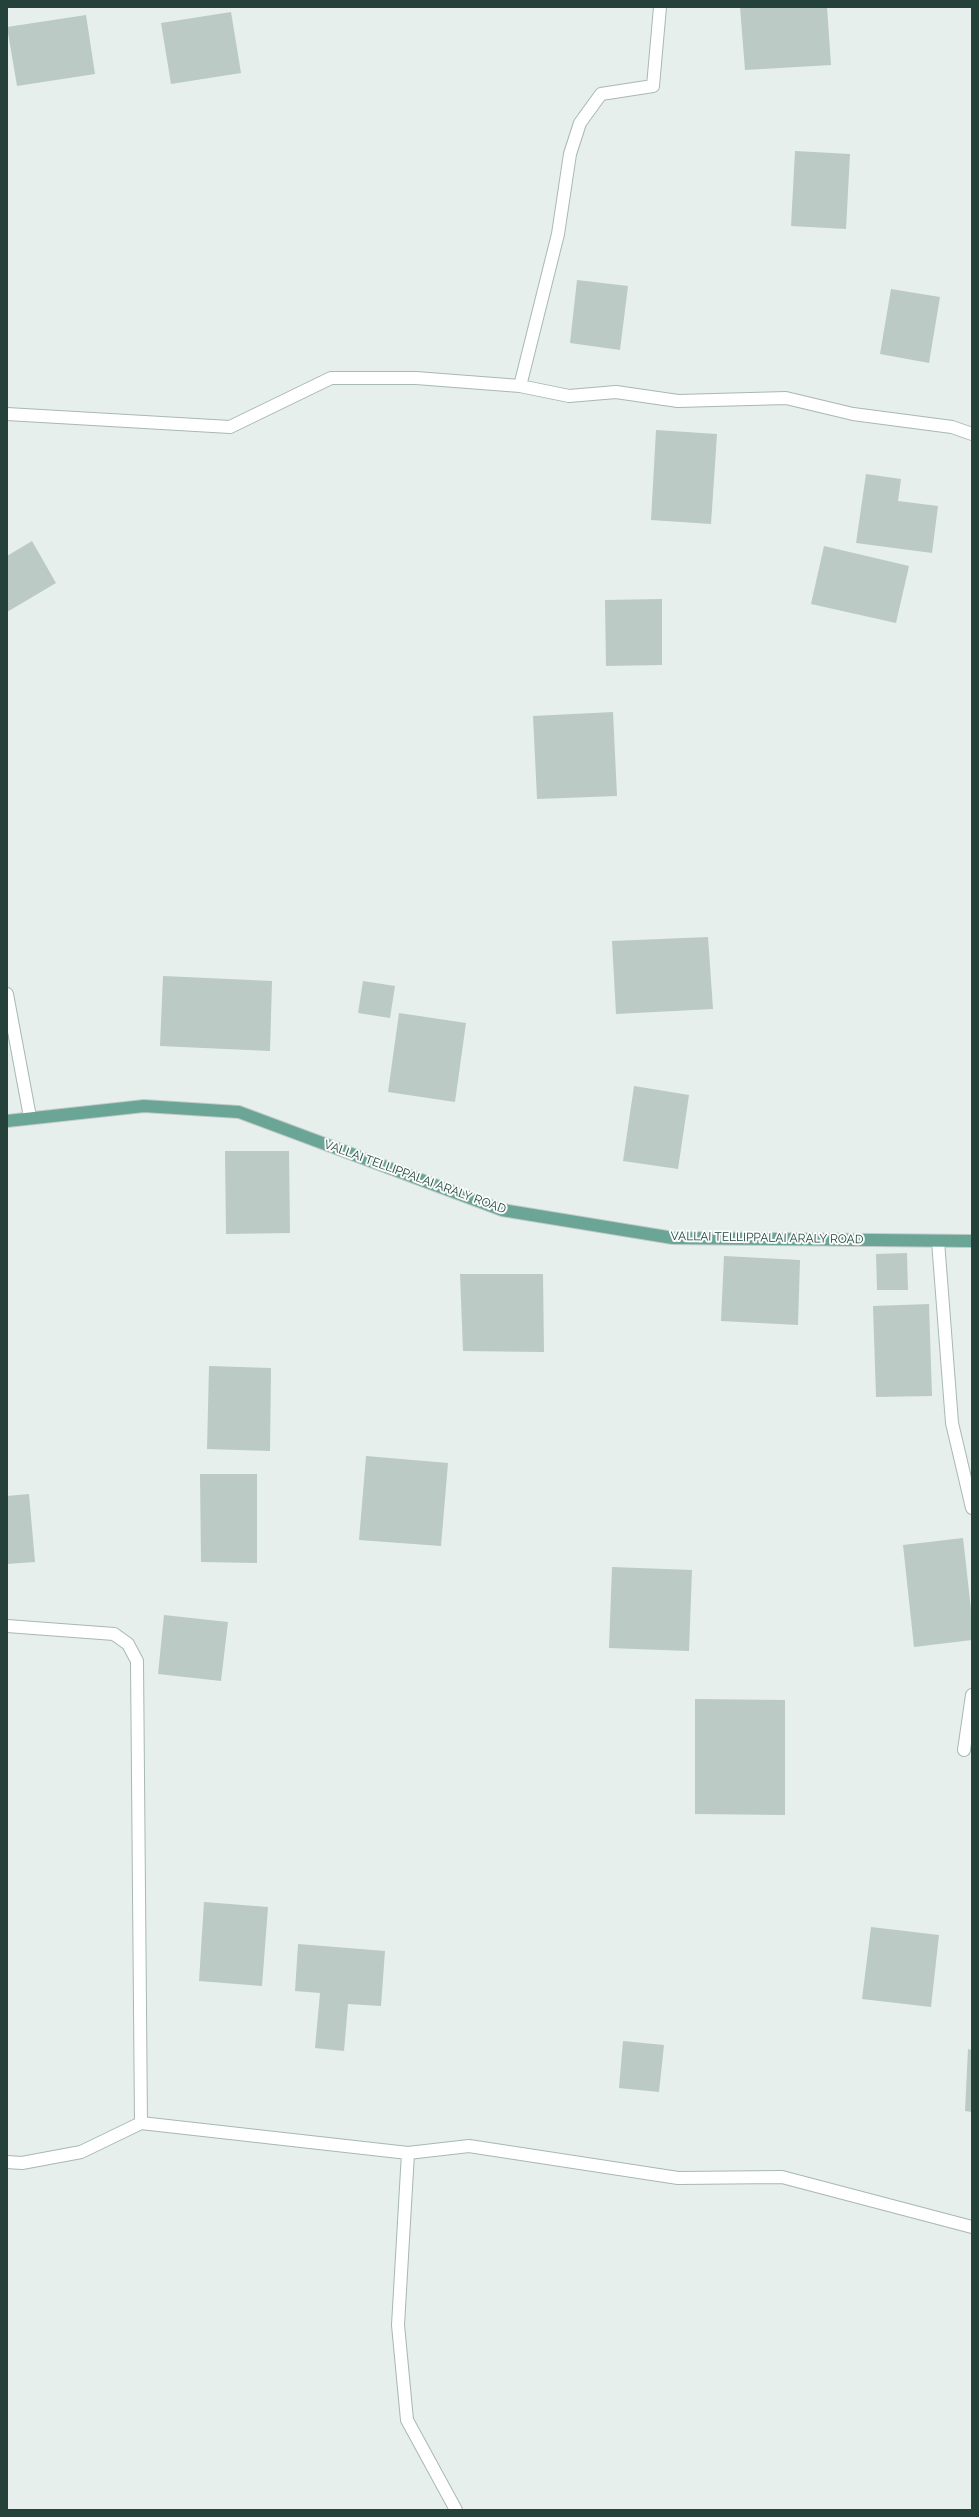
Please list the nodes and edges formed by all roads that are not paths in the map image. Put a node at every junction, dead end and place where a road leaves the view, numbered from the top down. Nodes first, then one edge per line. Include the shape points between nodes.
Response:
1 (660, 7) edge
2 (520, 386) junction
3 (7, 414) edge
4 (972, 434) edge
5 (7, 994) edge
6 (30, 1117) junction
7 (7, 1121) edge
8 (938, 1241) junction
9 (972, 1241) edge
10 (972, 1508) edge
11 (7, 1626) edge
12 (972, 1695) edge
13 (964, 1750) dead end
14 (141, 2123) junction
15 (408, 2153) junction
16 (7, 2162) edge
17 (972, 2227) edge
18 (456, 2510) edge

1 - 2 street via 653,86 601,94 580,123 570,154 558,234
2 - 3 street via 416,378 331,378 230,427
2 - 4 street via 569,396 616,392 678,401 786,398 853,414 952,427
5 - 6 street
6 - 7 main road, VALLAI TELLIPPALAI ARALY ROAD
6 - 8 main road, VALLAI TELLIPPALAI ARALY ROAD via 144,1106 239,1112 502,1210 673,1238
8 - 9 main road, VALLAI TELLIPPALAI ARALY ROAD
8 - 10 street via 952,1423
11 - 14 street via 114,1634 128,1644 137,1661
12 - 13 street
14 - 15 street
14 - 16 street via 81,2152 22,2163
15 - 17 street via 469,2146 678,2178 782,2177
15 - 18 street via 398,2325 407,2420

